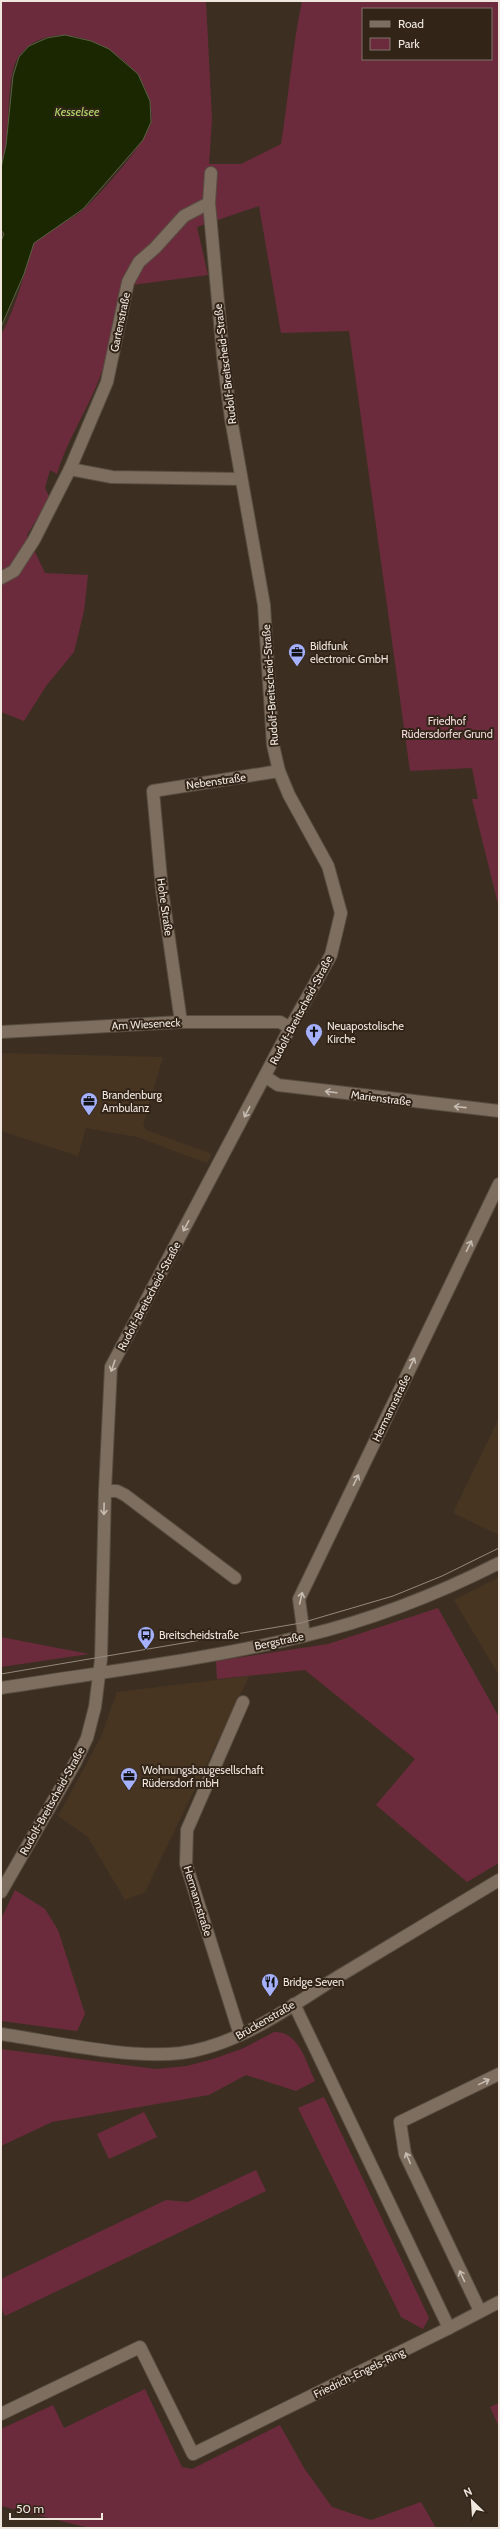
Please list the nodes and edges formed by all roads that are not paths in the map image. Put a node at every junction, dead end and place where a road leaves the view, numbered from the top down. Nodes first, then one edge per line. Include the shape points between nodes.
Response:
1 (211, 173) dead end
2 (209, 203) junction
3 (70, 469) junction
4 (241, 479) junction
5 (1, 578) edge
6 (279, 770) junction
7 (153, 791) joint
8 (182, 1022) junction
9 (290, 1028) junction
10 (1, 1032) edge
11 (266, 1077) junction
12 (499, 1111) edge
13 (499, 1184) edge
14 (105, 1491) junction
15 (499, 1563) edge
16 (235, 1578) dead end
17 (304, 1636) junction
18 (98, 1673) junction
19 (1, 1688) edge
20 (243, 1702) dead end
21 (499, 1880) edge
22 (1, 1892) edge
23 (294, 2004) junction
24 (1, 2034) edge
25 (240, 2035) junction
26 (499, 2074) edge
27 (499, 2302) edge
28 (480, 2311) junction
29 (449, 2328) junction
30 (1, 2414) edge

1 - 2 street, Rudolf-Breitscheid-Straße
2 - 3 street, Gartenstraße via 184,216 139,262 128,282 106,382
2 - 4 street, Rudolf-Breitscheid-Straße via 223,356
3 - 4 street via 112,477
3 - 5 street, Gartenstraße via 30,546 14,571
4 - 6 street, Rudolf-Breitscheid-Straße via 264,605 273,745
6 - 7 street, Nebenstraße
6 - 9 street, Rudolf-Breitscheid-Straße via 289,795 328,866 341,913 331,955
7 - 8 street, Hohe Straße via 162,890
8 - 9 street, Am Wieseneck via 280,1022
8 - 10 street, Am Wieseneck
9 - 11 street, Rudolf-Breitscheid-Straße
12 -> 11 street, Marienstraße via 278,1085
11 -> 14 street, Rudolf-Breitscheid-Straße via 111,1367
17 -> 13 street, Hermannstraße via 299,1599
14 - 16 street via 117,1491 125,1495
14 -> 18 street, Rudolf-Breitscheid-Straße via 101,1653
15 - 17 street, Bergstraße via 469,1578 396,1607
17 - 18 street, Bergstraße
18 - 19 street, Bergstraße
18 - 22 street, Rudolf-Breitscheid-Straße via 95,1707 87,1738
20 - 25 street, Hermannstraße via 187,1830 186,1864
21 - 23 street, Brückenstraße
23 - 25 street, Brückenstraße
23 - 29 street
24 - 25 street, Brückenstraße via 122,2052 163,2054 202,2049
28 -> 26 street via 405,2154 400,2122
27 - 28 street
28 - 29 street
29 - 30 street, Friedrich-Engels-Ring via 193,2454 140,2347

